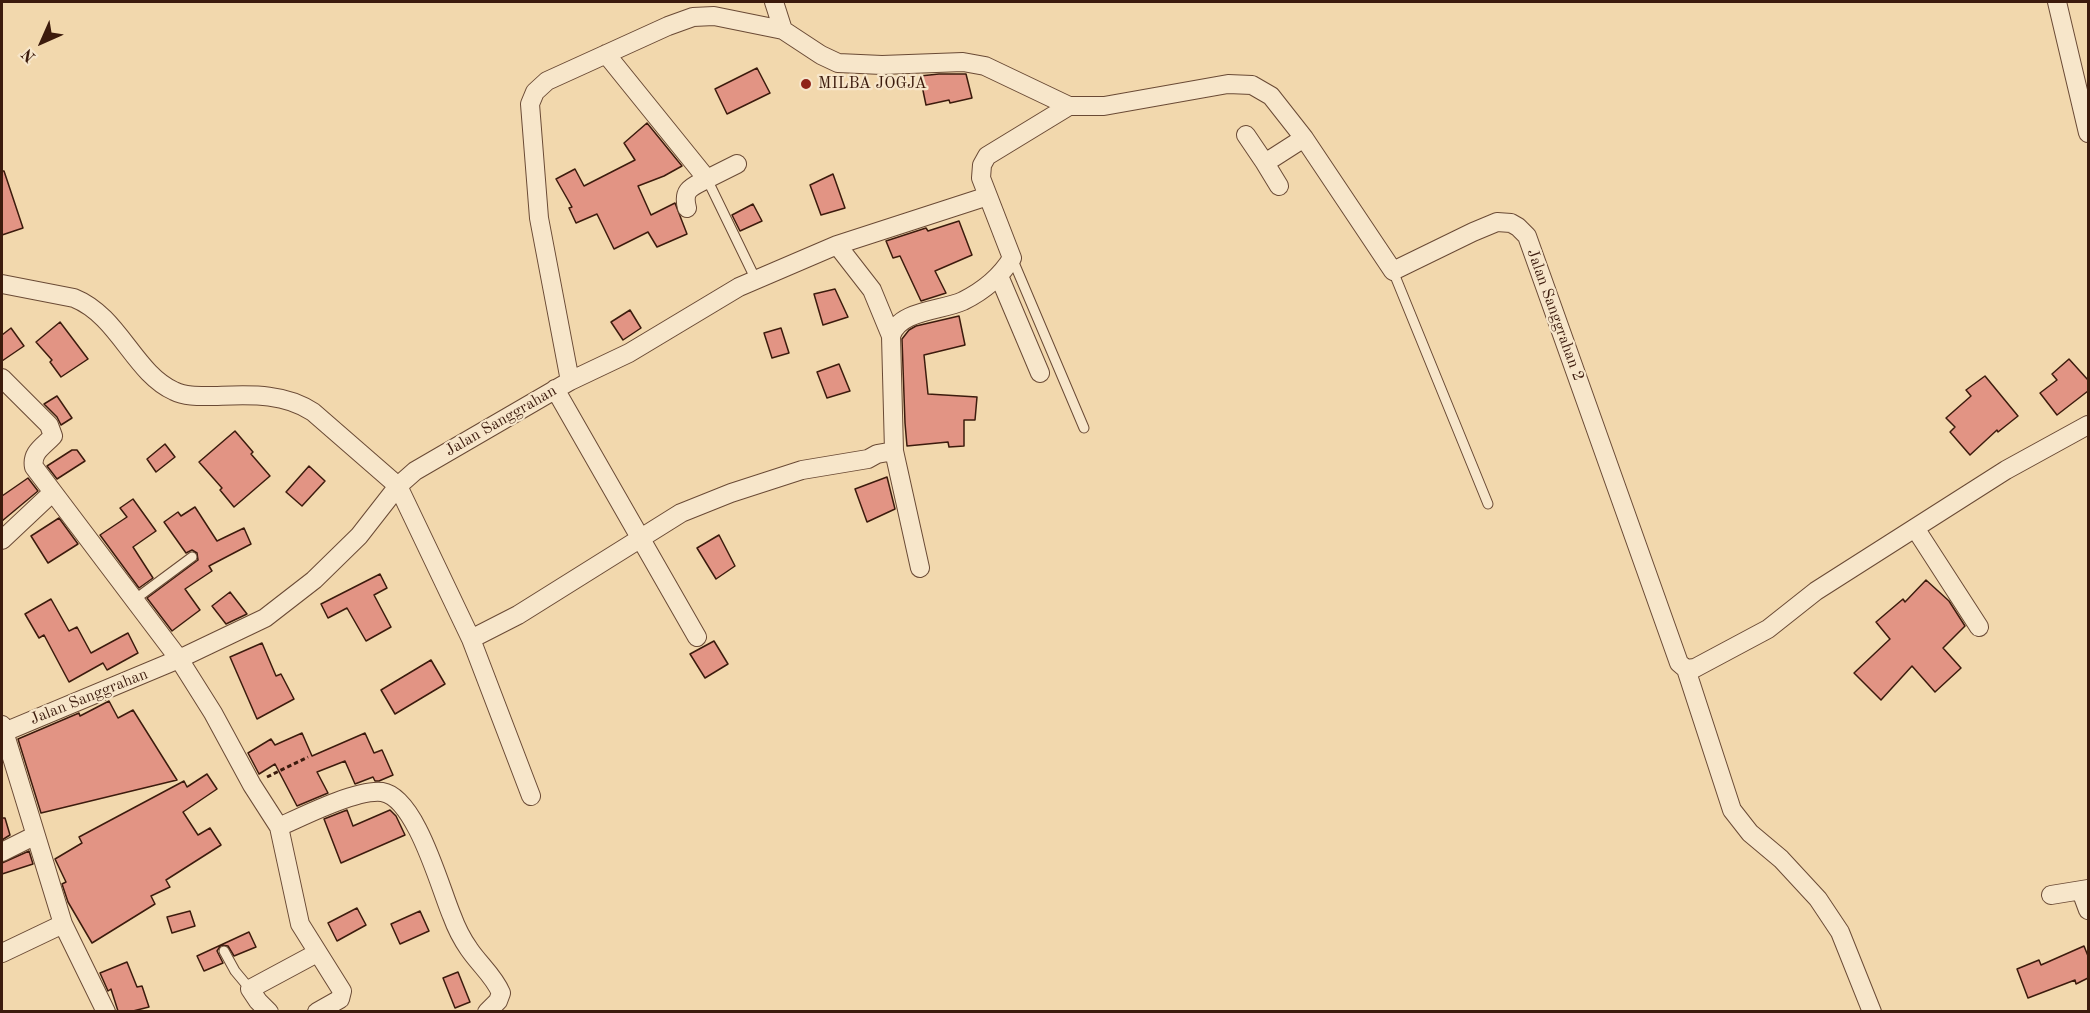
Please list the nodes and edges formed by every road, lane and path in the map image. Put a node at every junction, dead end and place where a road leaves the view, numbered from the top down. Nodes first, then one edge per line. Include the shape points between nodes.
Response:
1 (774, 2) edge
2 (2057, 2) edge
3 (783, 30) junction
4 (606, 54) junction
5 (1069, 106) junction
6 (2088, 134) edge
7 (1246, 135) dead end
8 (1304, 138) junction
9 (1265, 163) junction
10 (737, 164) dead end
11 (707, 179) junction
12 (1279, 186) dead end
13 (988, 196) junction
14 (687, 208) dead end
15 (837, 245) junction
16 (1012, 258) junction
17 (1393, 271) junction
18 (999, 276) junction
19 (756, 280) junction
20 (2, 284) edge
21 (891, 336) junction
22 (1040, 373) dead end
23 (2, 378) edge
24 (563, 385) junction
25 (2088, 425) edge
26 (1084, 428) dead end
27 (894, 452) junction
28 (398, 486) junction
29 (53, 492) junction
30 (1488, 504) dead end
31 (1915, 528) junction
32 (2, 540) edge
33 (640, 540) junction
34 (192, 557) dead end
35 (920, 568) dead end
36 (134, 600) junction
37 (1979, 627) dead end
38 (697, 637) dead end
39 (471, 639) junction
40 (179, 659) junction
41 (1686, 669) junction
42 (3, 730) edge
43 (308, 758) dead end
44 (252, 785) junction
45 (531, 796) dead end
46 (279, 827) junction
47 (34, 836) junction
48 (2, 852) edge
49 (2084, 890) edge
50 (2051, 895) dead end
51 (2088, 910) edge
52 (63, 924) junction
53 (225, 951) dead end
54 (2, 953) edge
55 (317, 953) junction
56 (250, 989) junction
57 (99, 1009) edge
58 (268, 1011) edge
59 (317, 1011) edge
60 (487, 1011) edge
61 (1872, 1011) edge

1 - 3 street
2 - 6 street
3 - 4 street, Jalan Sanggrahan via 714,16 693,17
3 - 5 street via 838,63 963,62 985,66
4 - 11 street
4 - 24 street, Jalan Sanggrahan via 547,81 535,92 530,104 539,218
5 - 8 street via 1104,106 1228,84 1252,85 1271,96
5 - 13 street via 987,156 981,178
7 - 9 street
8 - 9 street
8 - 17 street
9 - 12 street
10 - 11 street
11 - 14 street via 687,192
11 - 19 lane
13 - 15 street
13 - 16 street
15 - 19 street
15 - 21 street via 872,290
16 - 18 street
16 - 26 lane
17 - 30 lane
17 - 41 street, Jalan Sanggrahan 2 via 1497,222 1511,223 1527,236 1679,663
18 - 21 street via 965,300 906,317 898,322
18 - 22 street
19 - 24 street via 629,353
20 - 28 street via 85,302 103,316 153,376 176,393 258,395 303,405
21 - 27 street
23 - 29 street via 50,424 53,436 32,460
24 - 28 street, Jalan Sanggrahan via 416,471
24 - 33 street
25 - 31 street via 2006,470
27 - 33 street via 802,470 730,493 681,513
27 - 35 street
28 - 39 street
28 - 40 street, Jalan Sanggrahan via 359,536 314,580 265,618
29 - 32 street
29 - 36 street
31 - 37 street
31 - 41 street via 1816,591 1768,628 1695,668
33 - 38 street
33 - 39 street via 518,615
34 - 36 lane
36 - 40 street
39 - 45 street
40 - 42 street, Jalan Sanggrahan
40 - 44 street
41 - 61 street, Jalan Sanggrahan 2 via 1732,810 1750,833 1781,859 1840,932
42 - 47 street
43 - 44 path
44 - 46 street
46 - 55 street via 300,924
46 - 60 street via 355,795 383,792 398,800 415,824 469,949 501,993
47 - 48 street
47 - 52 street
49 - 50 street
49 - 51 street
52 - 54 street
52 - 57 street
53 - 56 lane
55 - 56 street
55 - 59 street via 342,991 340,999
56 - 58 street

